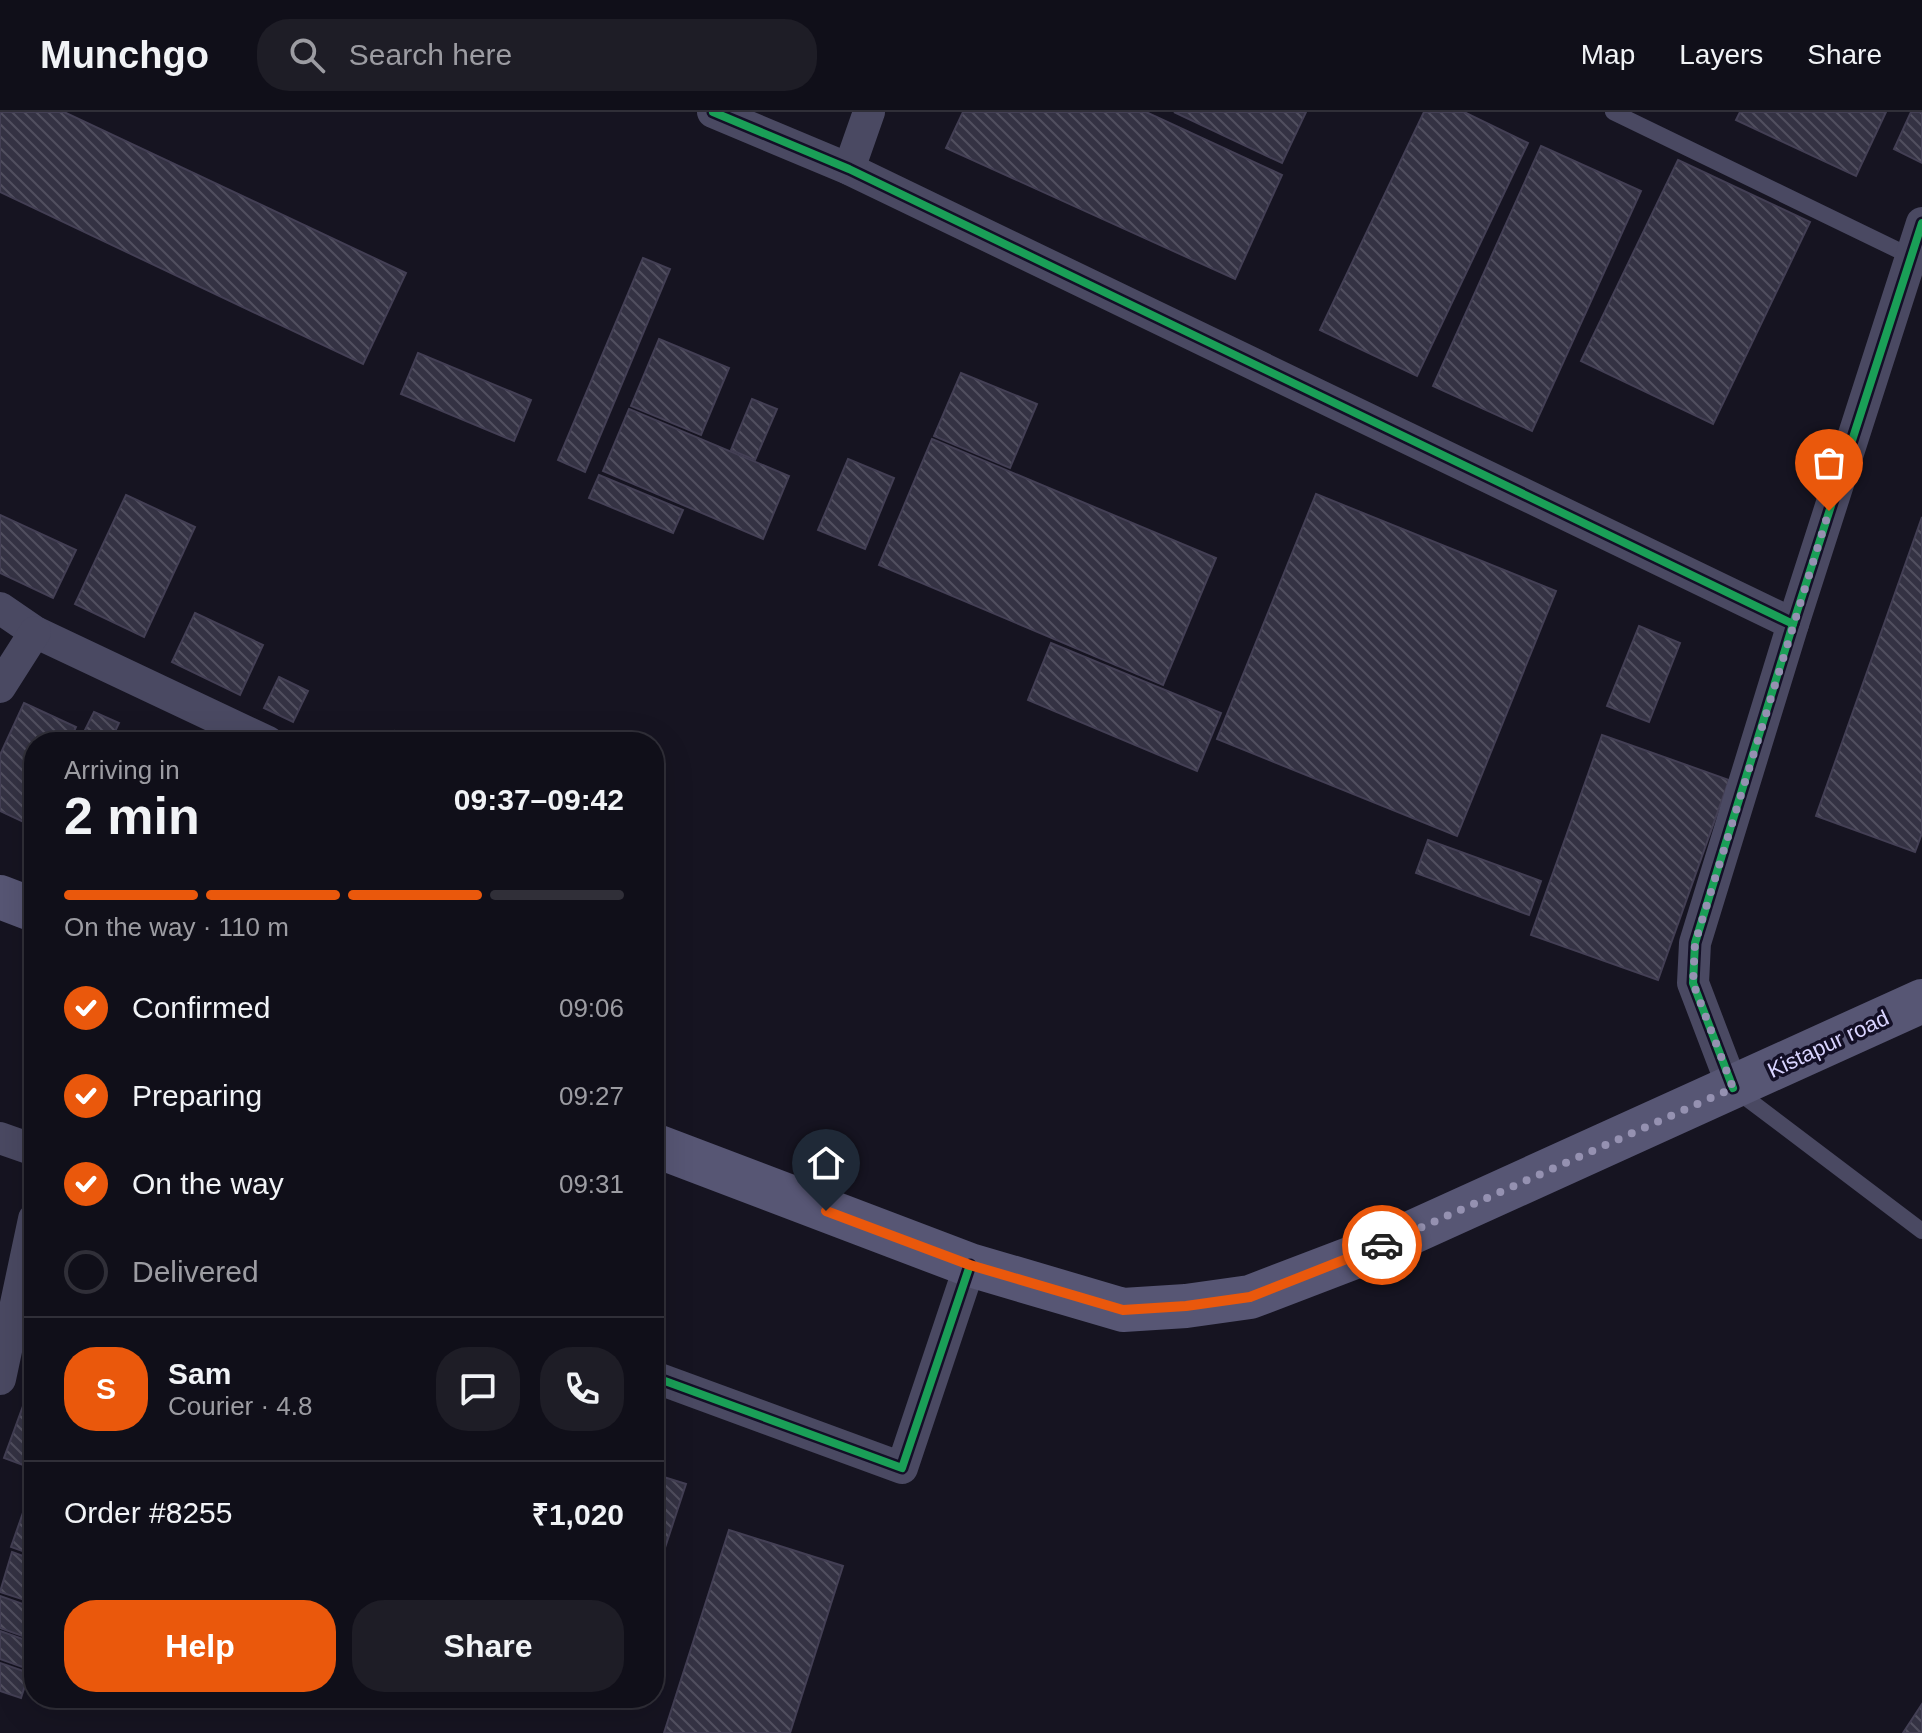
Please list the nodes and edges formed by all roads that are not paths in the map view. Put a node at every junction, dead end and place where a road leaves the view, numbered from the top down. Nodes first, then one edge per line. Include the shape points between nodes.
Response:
1 (713, 112) edge
2 (869, 112) edge
3 (1613, 112) edge
4 (849, 169) junction
5 (1922, 223) edge
6 (1910, 256) junction
7 (0, 608) edge
8 (1793, 624) junction
9 (35, 632) junction
10 (0, 687) edge
11 (247, 732) edge
12 (0, 897) edge
13 (24, 906) edge
14 (1922, 1001) edge
15 (1733, 1088) junction
16 (0, 1138) edge
17 (24, 1146) edge
18 (664, 1149) edge
19 (1922, 1231) edge
20 (970, 1265) junction
21 (24, 1266) edge
22 (0, 1379) edge
23 (664, 1381) edge

1 - 4 street
2 - 4 street
3 - 6 lane
4 - 8 street
5 - 6 street
6 - 8 street
7 - 9 street
8 - 15 street via 1695,943 1693,983
9 - 10 street
9 - 11 street
12 - 13 main road
14 - 15 main road, Kistapur road
15 - 19 lane
15 - 20 main road, Kistapur road via 1373,1250 1250,1297 1123,1310
16 - 17 street
18 - 20 main road, Kistapur road
20 - 23 street via 902,1468
21 - 22 street

